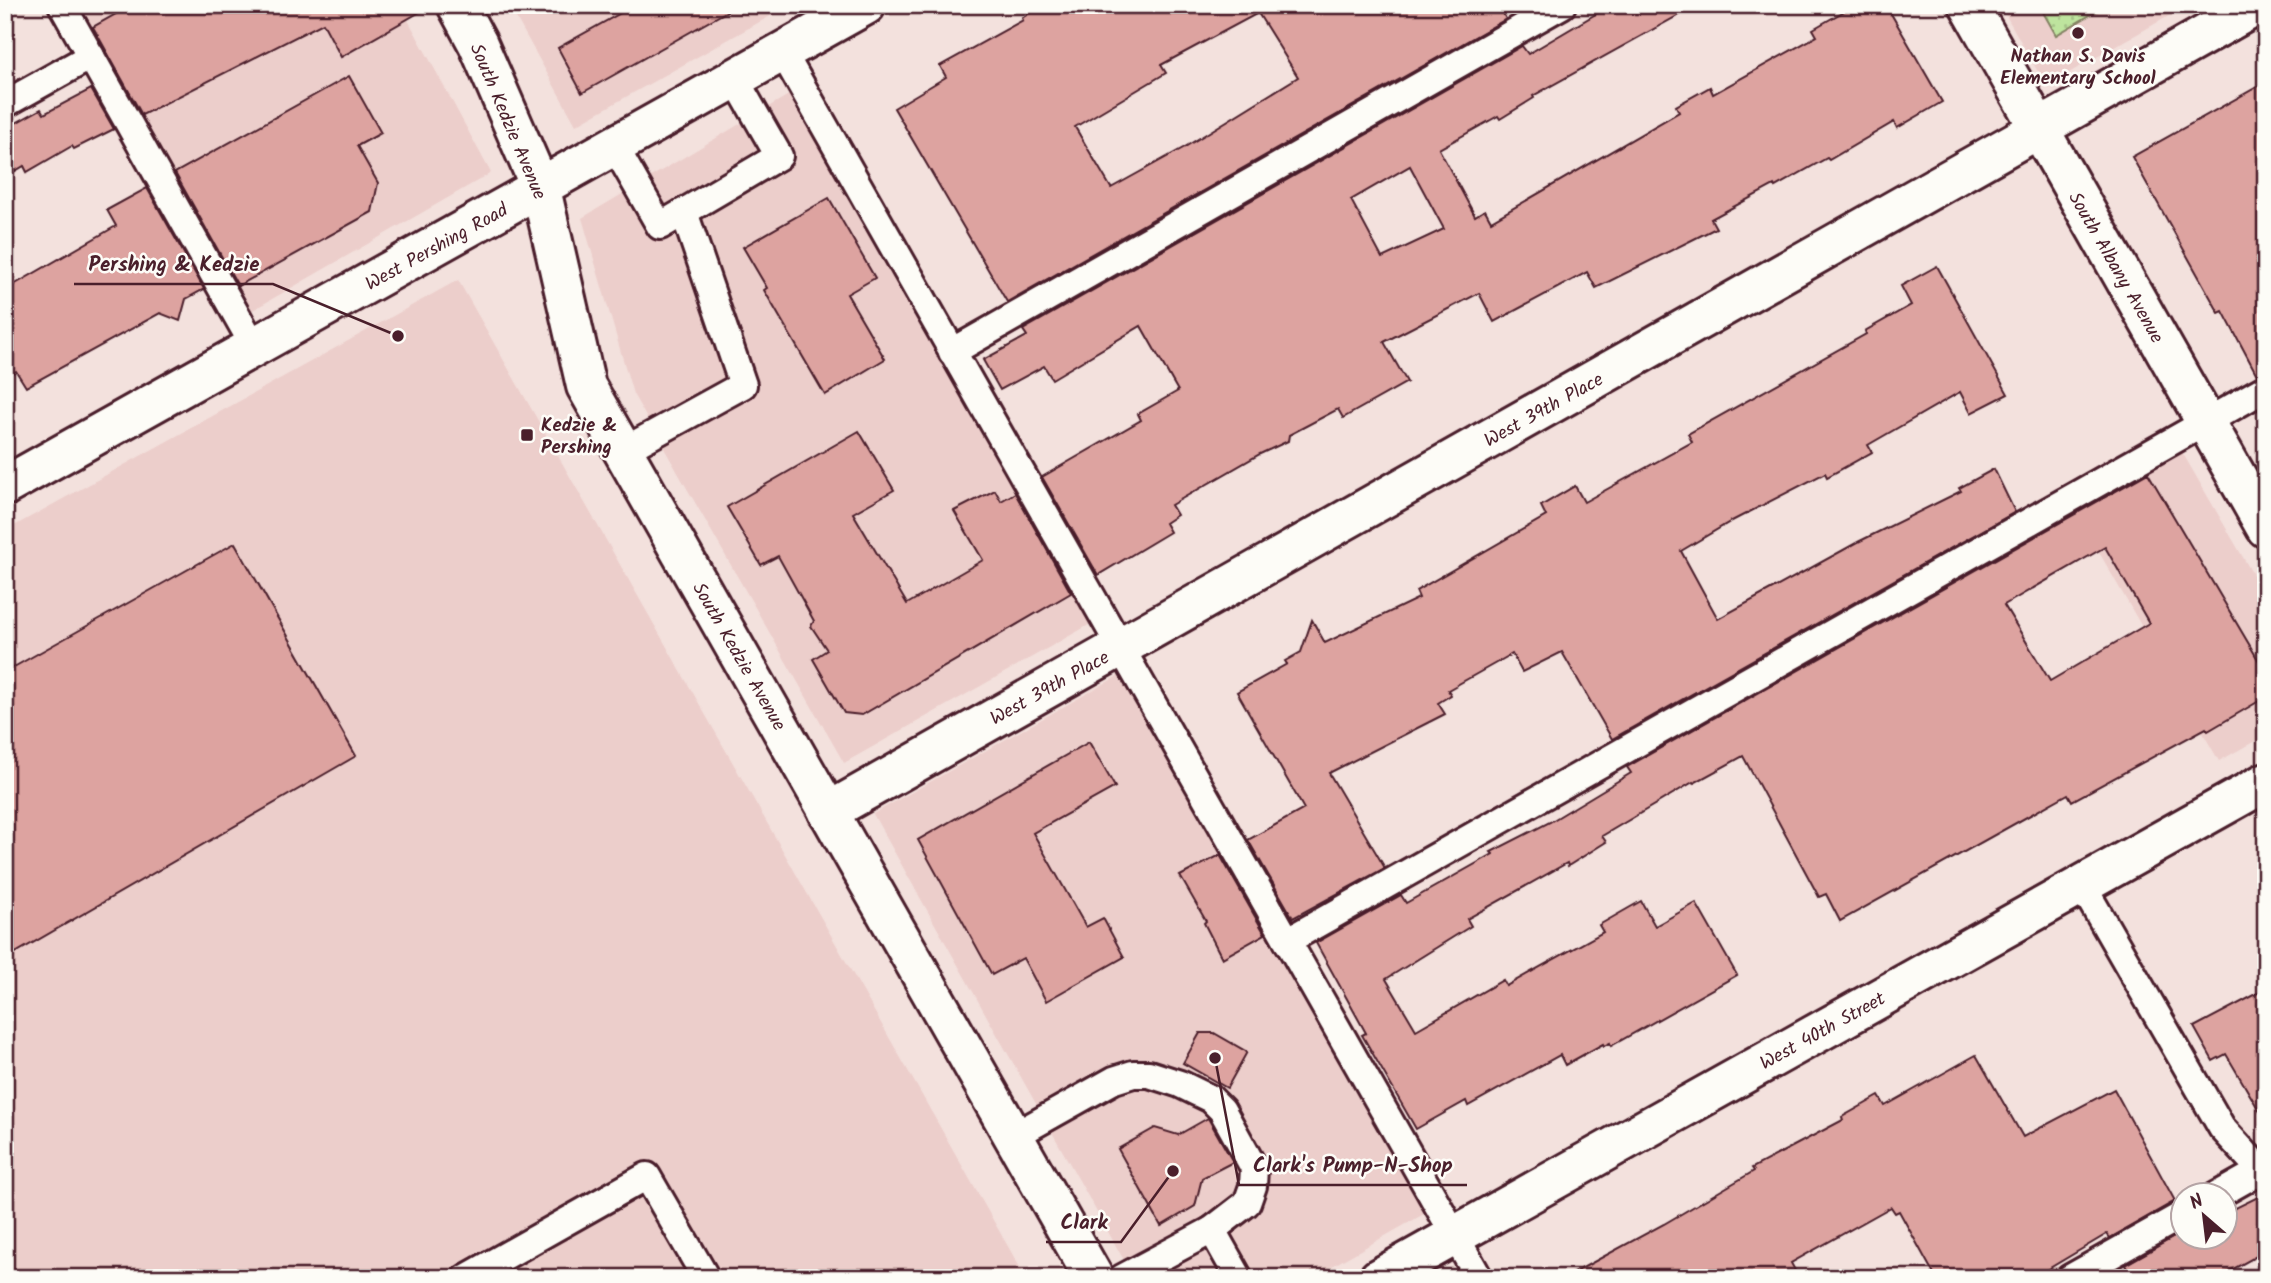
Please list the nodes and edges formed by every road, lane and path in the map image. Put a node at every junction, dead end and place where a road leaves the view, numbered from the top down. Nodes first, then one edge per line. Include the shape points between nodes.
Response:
1 (62, 5) edge
2 (457, 5) edge
3 (1562, 5) edge
4 (1969, 5) edge
5 (2258, 5) edge
6 (856, 8) edge
7 (783, 53) junction
8 (90, 56) junction
9 (735, 79) junction
10 (5, 104) edge
11 (2039, 129) junction
12 (615, 147) junction
13 (541, 189) junction
14 (684, 212) junction
15 (255, 348) junction
16 (953, 352) junction
17 (2266, 388) edge
18 (2206, 422) junction
19 (623, 451) junction
20 (5, 486) edge
21 (2266, 528) edge
22 (1120, 647) junction
23 (2266, 782) edge
24 (828, 811) junction
25 (2082, 885) junction
26 (1287, 941) junction
27 (1014, 1136) junction
28 (2264, 1173) edge
29 (2240, 1184) edge
30 (2170, 1221) edge
31 (1212, 1230) junction
32 (1455, 1235) junction
33 (466, 1278) edge
34 (706, 1278) edge
35 (1094, 1278) edge
36 (1122, 1278) edge
37 (1239, 1278) edge
38 (1379, 1278) edge
39 (1479, 1278) edge
40 (2070, 1278) edge

1 - 8 lane
2 - 13 street, South Kedzie Avenue
3 - 16 lane
4 - 11 street, South Albany Avenue
5 - 11 street, West 39th Place
6 - 7 street, West Pershing Road
7 - 9 street, West Pershing Road
7 - 16 lane
8 - 10 lane
8 - 15 lane
9 - 12 street, West Pershing Road
9 - 14 lane via 779,156
11 - 18 street, South Albany Avenue
11 - 22 street, West 39th Place
12 - 13 street, West Pershing Road
12 - 14 lane via 660,226
13 - 15 street, West Pershing Road
13 - 19 street, South Kedzie Avenue via 586,386
14 - 19 lane via 743,385
15 - 20 street, West Pershing Road
16 - 22 lane
17 - 18 lane
18 - 21 street, South Albany Avenue
18 - 26 lane
19 - 24 street, South Kedzie Avenue
22 - 24 street, West 39th Place
22 - 26 lane
23 - 25 street, West 40th Street
24 - 27 street, South Kedzie Avenue
25 - 28 lane via 2222,1128
25 - 32 street, West 40th Street
26 - 32 lane
27 - 31 lane via 1133,1074 1180,1084 1211,1099 1222,1110 1254,1168 1247,1203
27 - 35 street, South Kedzie Avenue
28 - 29 lane
30 - 40 lane
31 - 36 lane
31 - 37 lane
32 - 38 street, West 40th Street
32 - 39 lane
33 - 34 lane via 647,1176

